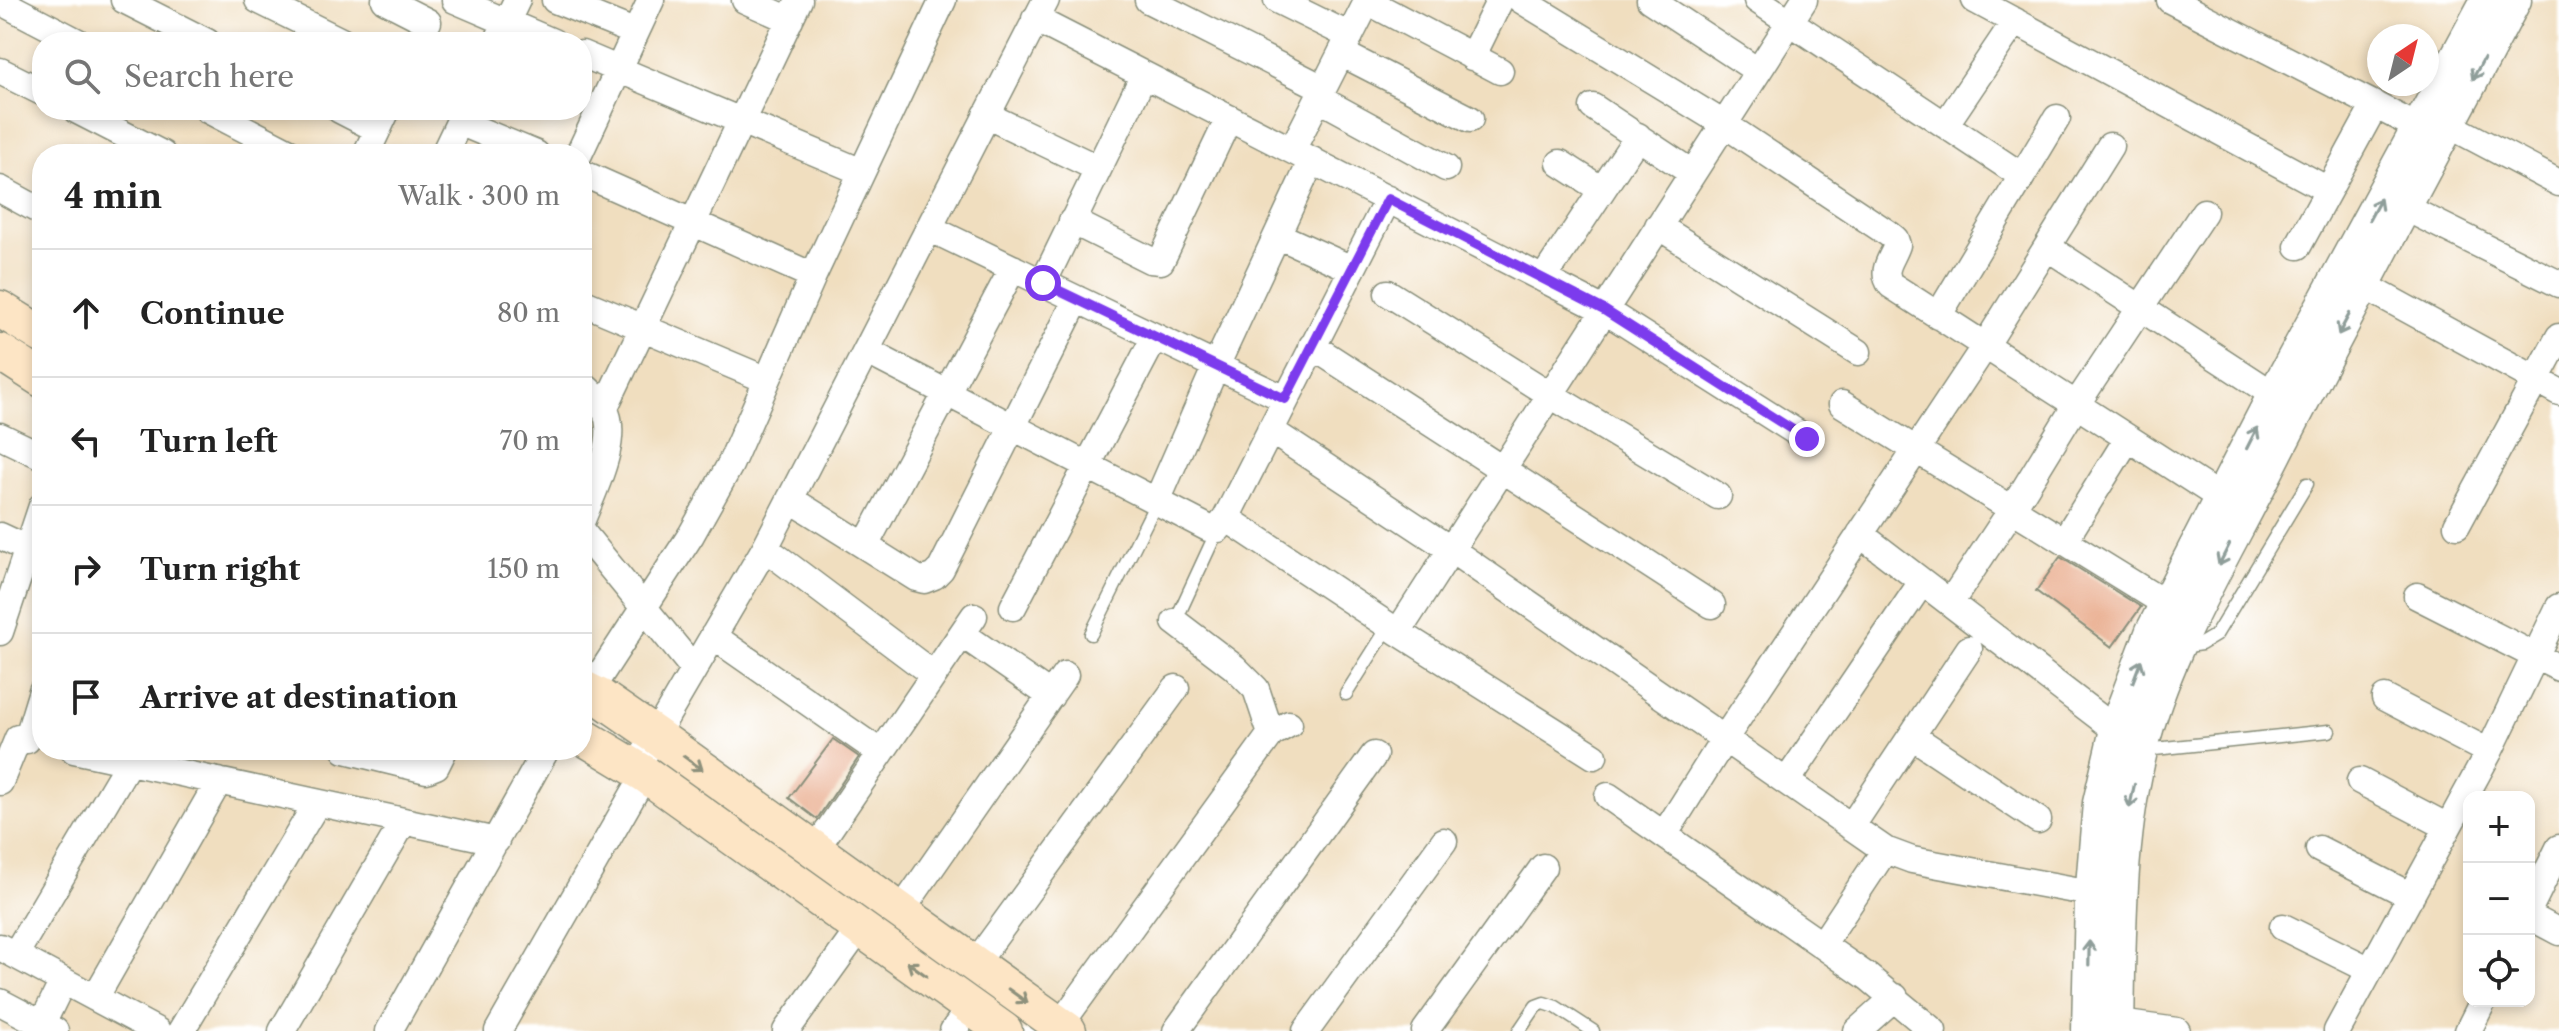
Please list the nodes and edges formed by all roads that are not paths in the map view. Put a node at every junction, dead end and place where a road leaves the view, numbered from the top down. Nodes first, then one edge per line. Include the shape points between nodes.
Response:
1 (124, 0) edge
2 (258, 0) edge
3 (385, 0) edge
4 (455, 0) edge
5 (555, 0) edge
6 (651, 0) edge
7 (745, 0) edge
8 (943, 0) edge
9 (1148, 0) edge
10 (1277, 0) edge
11 (1368, 0) edge
12 (1500, 0) edge
13 (1521, 0) edge
14 (1650, 0) edge
15 (1757, 0) edge
16 (1975, 0) edge
17 (2170, 0) edge
18 (2487, 0) edge
19 (2515, 0) edge
20 (2197, 6) edge
21 (7, 10) edge
22 (795, 10) edge
23 (1040, 10) edge
24 (1797, 11) edge
25 (429, 21) edge
26 (507, 21) edge
27 (2015, 21) junction
28 (56, 32) edge
29 (187, 32) edge
30 (323, 32) edge
31 (531, 32) edge
32 (634, 32) junction
33 (1345, 44) junction
34 (1472, 57) junction
35 (592, 58) edge
36 (618, 69) junction
37 (0, 71) edge
38 (1500, 71) dead end
39 (1758, 71) junction
40 (1144, 75) junction
41 (32, 87) edge
42 (1321, 93) junction
43 (2375, 105) junction
44 (1593, 107) dead end
45 (986, 115) junction
46 (1229, 118) junction
47 (2057, 118) dead end
48 (1470, 119) dead end
49 (96, 120) edge
50 (227, 120) edge
51 (382, 120) edge
52 (460, 120) edge
53 (470, 120) edge
54 (741, 122) junction
55 (1724, 124) junction
56 (1945, 125) junction
57 (2436, 130) junction
58 (1638, 136) junction
59 (142, 144) edge
60 (274, 144) edge
61 (371, 144) edge
62 (449, 144) edge
63 (517, 144) edge
64 (584, 144) edge
65 (2110, 146) dead end
66 (1302, 155) junction
67 (1560, 163) dead end
68 (1097, 168) junction
69 (1446, 168) dead end
70 (862, 172) junction
71 (1692, 173) junction
72 (2022, 176) junction
73 (592, 177) edge
74 (2559, 183) edge
75 (0, 189) edge
76 (1602, 190) junction
77 (2328, 190) junction
78 (1388, 199) junction
79 (32, 207) edge
80 (2406, 208) junction
81 (2204, 212) dead end
82 (1072, 221) junction
83 (694, 222) junction
84 (1658, 226) junction
85 (929, 228) junction
86 (1277, 235) junction
87 (2298, 246) dead end
88 (2047, 247) junction
89 (1013, 268) junction
90 (1352, 269) junction
91 (813, 276) junction
92 (1543, 279) junction
93 (1043, 283) junction
94 (2559, 284) edge
95 (2365, 286) junction
96 (1388, 293) dead end
97 (1077, 299) junction
98 (592, 306) edge
99 (2141, 308) junction
100 (0, 309) edge
101 (1604, 310) junction
102 (1938, 316) junction
103 (643, 328) junction
104 (32, 329) edge
105 (1155, 337) junction
106 (2559, 337) edge
107 (1312, 346) junction
108 (1985, 346) junction
109 (866, 351) junction
110 (0, 352) edge
111 (1858, 352) dead end
112 (1216, 366) junction
113 (32, 373) edge
114 (767, 380) junction
115 (2548, 386) edge
116 (947, 392) junction
117 (1549, 394) junction
118 (592, 395) edge
119 (1285, 399) junction
120 (2286, 402) junction
121 (1842, 404) dead end
122 (2076, 405) junction
123 (604, 409) junction
124 (1013, 426) junction
125 (1270, 430) junction
126 (0, 436) edge
127 (2128, 438) junction
128 (1807, 439) dead end
129 (1917, 449) junction
130 (32, 451) edge
131 (1089, 465) junction
132 (1500, 470) junction
133 (2307, 484) dead end
134 (592, 492) edge
135 (1718, 496) dead end
136 (2221, 498) junction
137 (790, 499) junction
138 (1157, 501) junction
139 (2013, 508) junction
140 (1222, 523) junction
141 (2457, 525) dead end
142 (1860, 534) junction
143 (0, 536) edge
144 (32, 537) edge
145 (2064, 541) junction
146 (592, 545) edge
147 (865, 546) junction
148 (765, 548) junction
149 (28, 549) junction
150 (1450, 549) junction
151 (1922, 582) junction
152 (2417, 596) dead end
153 (1950, 603) junction
154 (2166, 604) junction
155 (1712, 605) dead end
156 (1013, 607) dead end
157 (2559, 607) edge
158 (642, 609) junction
159 (1175, 622) joint
160 (1393, 629) junction
161 (0, 632) edge
162 (1091, 634) dead end
163 (713, 636) junction
164 (2178, 647) junction
165 (1969, 649) dead end
166 (2535, 657) junction
167 (2559, 668) edge
168 (694, 669) junction
169 (934, 675) junction
170 (592, 680) edge
171 (1176, 688) dead end
172 (592, 694) edge
173 (1346, 694) dead end
174 (2385, 698) dead end
175 (32, 714) edge
176 (2116, 730) junction
177 (2329, 731) dead end
178 (655, 735) junction
179 (1912, 736) junction
180 (22, 738) edge
181 (1725, 738) junction
182 (592, 742) edge
183 (2142, 750) junction
184 (2489, 752) junction
185 (881, 753) junction
186 (1374, 755) dead end
187 (1594, 756) dead end
188 (120, 760) edge
189 (386, 760) edge
190 (439, 760) edge
191 (541, 760) edge
192 (129, 762) junction
193 (640, 771) junction
194 (219, 781) junction
195 (1787, 781) junction
196 (2360, 781) dead end
197 (0, 782) edge
198 (1608, 796) dead end
199 (317, 803) junction
200 (2038, 820) dead end
201 (404, 821) junction
202 (1851, 827) junction
203 (2448, 827) junction
204 (1664, 835) junction
205 (496, 841) junction
206 (1444, 841) dead end
207 (2559, 848) edge
208 (2319, 849) dead end
209 (815, 850) junction
210 (1885, 850) junction
211 (1543, 867) dead end
212 (2091, 893) junction
213 (2411, 896) junction
214 (2535, 897) edge
215 (901, 911) junction
216 (2535, 919) edge
217 (2283, 927) dead end
218 (860, 928) junction
219 (2559, 932) edge
220 (1822, 945) junction
221 (8, 951) edge
222 (975, 964) junction
223 (2370, 970) junction
224 (63, 981) junction
225 (1895, 997) junction
226 (95, 998) junction
227 (0, 1002) edge
228 (2480, 1007) edge
229 (961, 1019) edge
230 (34, 1025) edge
231 (2118, 1027) edge
232 (1064, 1028) edge
233 (157, 1031) edge
234 (181, 1031) edge
235 (282, 1031) edge
236 (389, 1031) edge
237 (498, 1031) edge
238 (786, 1031) edge
239 (1004, 1031) edge
240 (1176, 1031) edge
241 (1306, 1031) edge
242 (1425, 1031) edge
243 (1519, 1031) edge
244 (1593, 1031) edge
245 (1857, 1031) edge
246 (1933, 1031) edge
247 (2088, 1031) edge
248 (2177, 1031) edge
249 (2337, 1031) edge
250 (2468, 1031) edge

1 - 29 street
2 - 30 street
3 - 25 street
4 - 26 street
5 - 32 street
6 - 32 street
7 - 22 street
8 - 70 street
9 - 42 street
10 - 33 street
11 - 33 street
11 - 34 street
12 - 34 street
13 - 55 street
14 - 39 street
15 - 24 street
16 - 27 street
17 - 20 street
18 - 57 street
19 -> 57 street
20 - 43 street
21 - 28 street
22 - 54 street
23 - 40 street
23 - 45 street
24 - 39 street
24 - 56 street
26 - 31 street
27 - 56 street
27 - 77 street
32 - 36 street
33 - 42 street
33 - 48 street
34 - 38 street
35 - 36 street
36 - 54 street
36 - 64 street
37 - 41 street
39 - 55 street
40 - 46 street
40 - 68 street
42 - 66 street
42 - 69 street
43 - 57 street
43 - 77 street
44 - 58 street
45 - 68 street
45 - 85 street
46 - 66 street
46 - 82 street via 1161,261
47 - 72 street
49 - 59 street
50 - 60 street
51 - 61 street
52 - 62 street
53 - 63 street
54 - 70 street
54 - 83 street
55 - 71 street
55 - 102 street via 1895,239 1885,278
56 - 72 street
57 - 74 street
57 - 80 street
120 -> 57 street
58 - 71 street
58 - 76 street
65 - 88 street
66 - 78 street
66 - 86 street
67 - 76 street
68 - 82 street
70 - 91 street
71 - 84 street
72 - 102 street
73 - 83 street
75 - 79 street
76 - 92 street
77 - 87 street
78 - 90 street
78 - 92 street
80 - 94 street
80 - 95 street
81 - 99 street
82 - 93 street
83 - 91 street
83 - 103 street
84 - 101 street
84 - 111 street
85 - 89 street
85 - 109 street
86 - 90 street
86 - 112 street
88 - 99 street
88 - 108 street
89 - 93 street
89 - 116 street
90 - 107 street
91 - 114 street
92 - 101 street
93 - 97 street
95 - 115 street
95 -> 120 street
96 - 117 street
97 - 105 street
97 - 124 street
98 - 103 street
99 - 120 street
99 - 122 street
100 - 104 main road
101 - 117 street
101 - 128 street
102 - 108 street
103 - 114 street
103 - 123 street
105 - 112 street
105 - 131 street
106 - 115 street
107 - 119 street
107 - 132 street
108 - 122 street
108 - 129 street
109 - 116 street
109 - 137 street
110 - 113 main road
112 - 119 street
112 - 138 street
114 - 158 street via 730,465
115 - 141 street
116 - 124 street
116 - 147 street
117 - 132 street
117 - 135 street
118 - 123 street
119 - 125 street
136 -> 120 street
120 -> 164 street
121 - 129 street
122 - 127 street
122 - 139 street
123 - 134 street via 608,447
124 - 131 street
124 - 147 street via 934,576 916,578
125 - 140 street
125 - 150 street
126 - 130 street
127 - 136 street
127 - 145 street
129 - 139 street
129 - 142 street
131 - 138 street
131 - 156 street
132 - 150 street
132 - 155 street
133 - 164 lane via 2216,635 2201,644
136 - 154 street
137 - 147 street
137 - 148 street
138 - 140 street via 1208,528
138 - 162 lane
139 - 145 street
139 - 153 street
140 - 159 lane
140 - 160 street
142 - 151 street
142 - 181 street
143 - 149 street
144 - 149 street
145 - 154 street
146 - 158 street
148 - 163 street
148 - 169 street
149 - 161 street
150 - 160 street
150 - 181 street
151 - 153 street
151 - 195 street
152 - 166 street
153 - 176 street
176 -> 154 street
157 - 166 street
158 - 168 street
158 - 170 street
159 - 232 street via 1256,689 1280,729
160 - 173 lane
160 - 187 street
163 - 168 street
163 - 185 street
164 - 183 street
165 - 179 street
166 - 167 street
166 - 184 street
168 - 178 street
169 - 185 street
169 - 215 street via 968,625 1058,685
171 - 222 street
172 - 178 main road
174 - 184 street
175 - 180 street
176 - 183 street
176 - 212 street via 2099,803
177 - 183 lane
178 - 193 street
178 -> 209 main road
179 - 200 street
179 - 202 street
180 - 197 street
181 - 195 street
181 - 204 street
182 - 193 main road
183 -> 231 street via 2120,898
184 - 203 street
185 - 209 street
186 - 240 street
188 - 192 street
189 - 190 street via 426,770
191 - 205 street
192 - 194 street
192 - 221 street
193 - 218 main road
193 - 237 street
194 - 199 street
194 - 226 street
195 - 202 street
196 - 203 street
198 - 204 street
199 - 201 street
199 - 234 street
201 - 205 street
201 - 235 street
202 - 210 street
203 - 213 street
204 - 220 street
205 - 236 street
206 - 241 street
207 - 214 street
208 - 213 street
209 - 215 main road
210 - 212 street via 1912,860
210 - 220 street
211 - 242 street
247 -> 212 street
213 - 223 street
215 - 222 main road
216 - 219 street
217 - 223 street
229 -> 218 main road
218 - 238 street
220 - 225 street
221 - 224 street
222 -> 232 main road
223 - 249 street
224 - 226 street
224 - 230 street
225 - 245 street
225 - 246 street
226 - 233 street
227 - 230 street
228 - 250 street
229 - 239 main road
231 - 248 street
243 - 244 lane via 1544,1003

